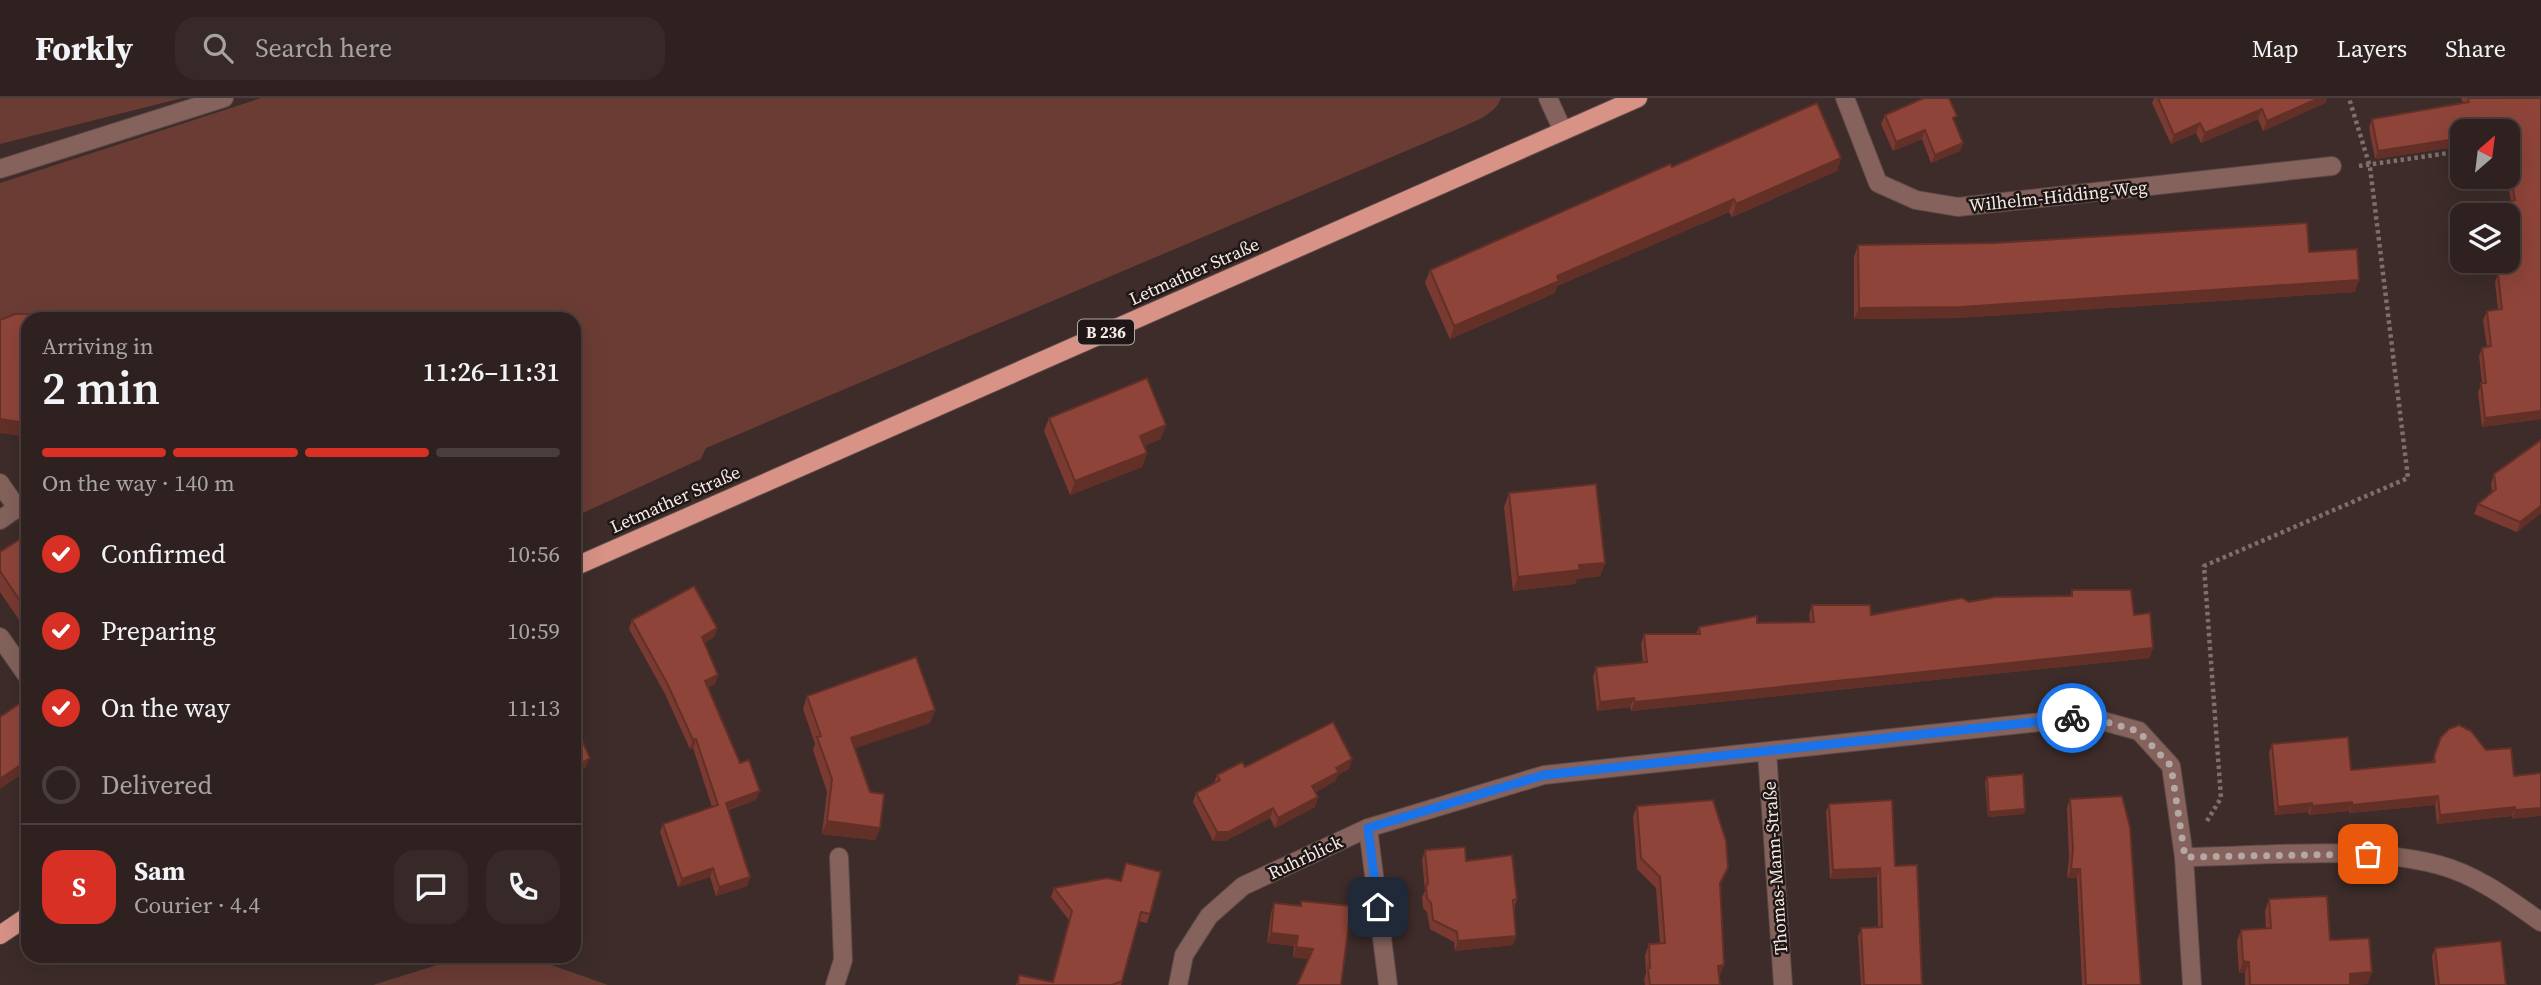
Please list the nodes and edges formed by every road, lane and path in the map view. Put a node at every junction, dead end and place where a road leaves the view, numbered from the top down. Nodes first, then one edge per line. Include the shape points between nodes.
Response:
1 (224, 98) edge
2 (1548, 98) edge
3 (1638, 98) edge
4 (1845, 98) edge
5 (2349, 98) edge
6 (1563, 131) junction
7 (2450, 153) edge
8 (2332, 166) joint
9 (2370, 167) junction
10 (0, 169) edge
11 (0, 483) edge
12 (0, 520) edge
13 (581, 563) edge
14 (0, 637) edge
15 (21, 667) edge
16 (1768, 752) junction
17 (2221, 798) dead end
18 (1368, 828) junction
19 (839, 857) dead end
20 (2185, 857) junction
21 (21, 921) edge
22 (2541, 922) edge
23 (0, 935) edge
24 (835, 985) edge
25 (1178, 985) edge
26 (1388, 985) edge
27 (1783, 985) edge
28 (2192, 985) edge

1 - 10 street
2 - 6 street
3 - 6 main road, Letmather Straße / B 236
4 - 8 street, Wilhelm-Hidding-Weg via 1878,183 1916,200 1958,207
5 - 9 path
6 - 13 main road, Letmather Straße / B 236
7 - 9 path
8 - 9 path
9 - 17 path via 2408,478 2204,566
11 - 12 street via 17,508
14 - 15 street
16 - 18 street, Ruhrblick via 1544,775
16 - 20 street, Ruhrblick via 2088,717 2138,731 2171,766
16 - 27 street, Thomas-Mann-Straße
18 - 25 street, Ruhrblick via 1243,886 1209,916 1184,955
18 - 26 street
19 - 24 street via 843,960
20 - 22 street via 2368,854 2441,866 2497,891
20 - 28 street, Ruhrblick
21 - 23 main road

